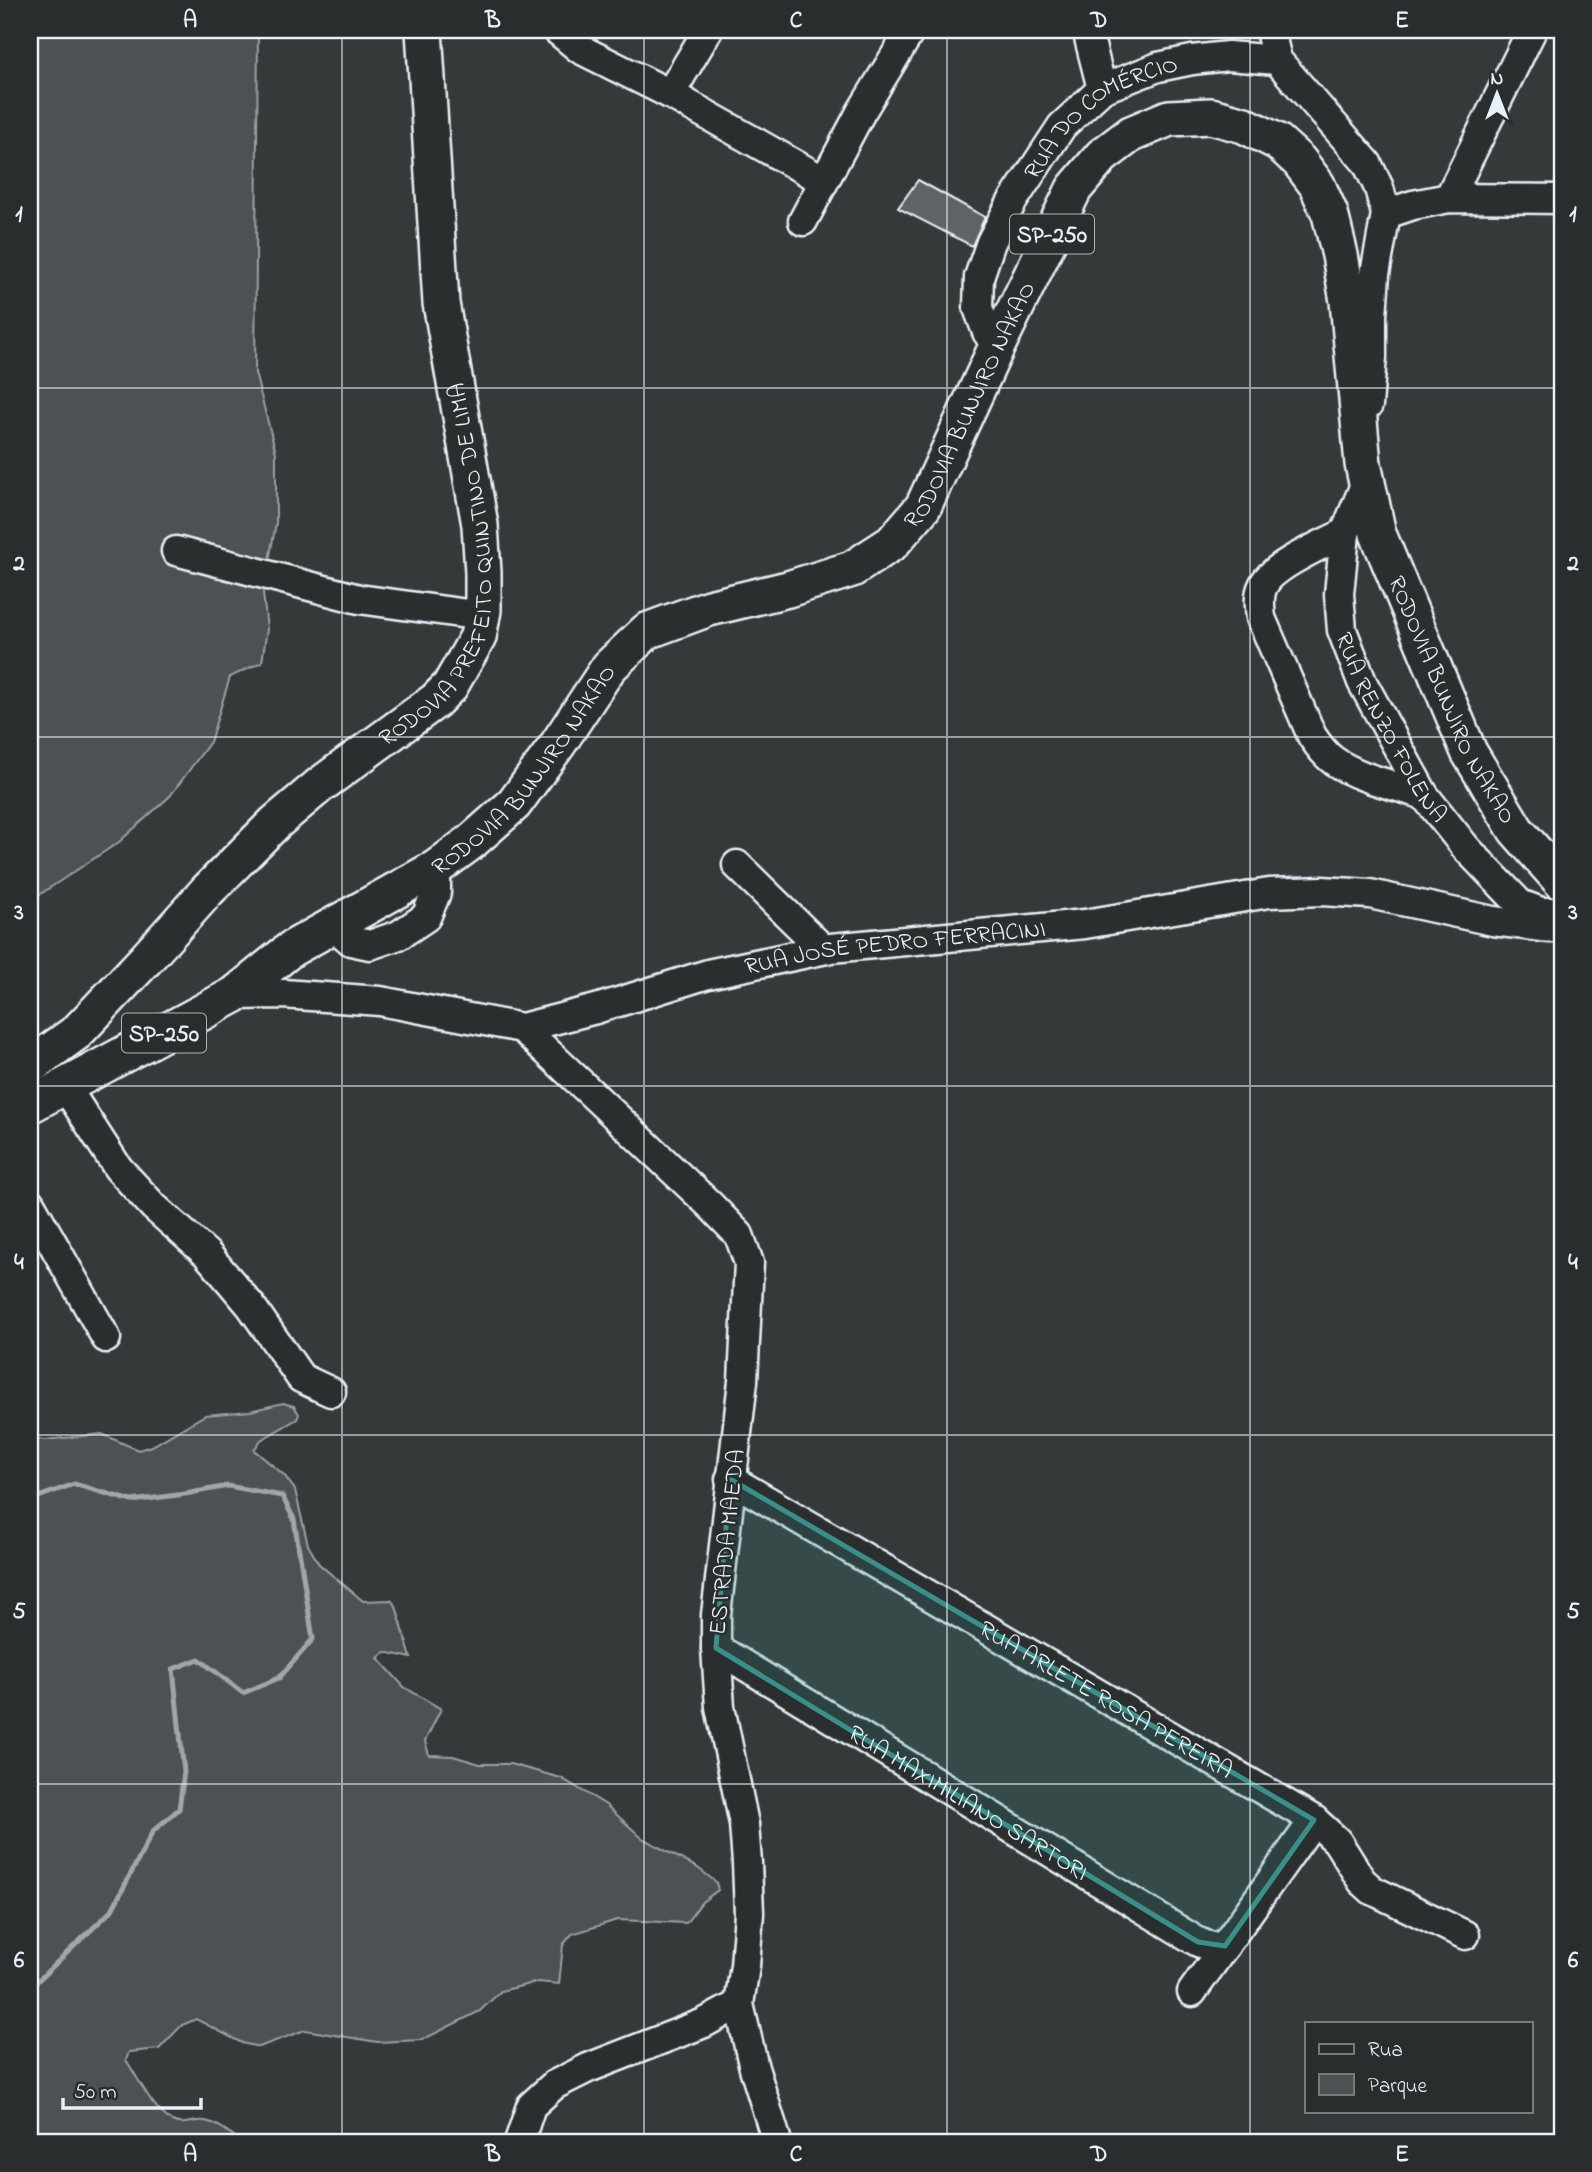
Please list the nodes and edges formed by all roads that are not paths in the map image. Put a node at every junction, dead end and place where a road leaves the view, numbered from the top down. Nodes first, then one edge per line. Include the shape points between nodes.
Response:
1 (424, 30) edge
2 (557, 30) edge
3 (708, 30) edge
4 (911, 30) edge
5 (1087, 30) edge
6 (1270, 30) edge
7 (1532, 30) edge
8 (1277, 60) junction
9 (1102, 89) junction
10 (670, 94) junction
11 (824, 181) junction
12 (1449, 198) junction
13 (1562, 199) edge
14 (1386, 214) junction
15 (803, 221) dead end
16 (996, 346) junction
17 (1365, 472) junction
18 (1345, 533) junction
19 (176, 551) dead end
20 (482, 616) junction
21 (1424, 795) junction
22 (737, 865) dead end
23 (1562, 882) edge
24 (1562, 912) edge
25 (1562, 927) edge
26 (291, 949) junction
27 (823, 949) junction
28 (146, 960) junction
29 (234, 995) junction
30 (522, 1028) junction
31 (100, 1040) junction
32 (30, 1066) edge
33 (30, 1074) edge
34 (65, 1086) junction
35 (30, 1096) edge
36 (30, 1105) edge
37 (30, 1203) edge
38 (106, 1338) dead end
39 (331, 1392) dead end
40 (730, 1479) junction
41 (716, 1648) junction
42 (1314, 1820) junction
43 (1465, 1935) dead end
44 (1225, 1946) junction
45 (1192, 1992) dead end
46 (739, 2004) junction
47 (519, 2142) edge
48 (777, 2142) edge

1 - 20 main road, RODOVIA PREFEITO QUINTINO DE LIMA via 441,303 480,524
2 - 10 street via 580,49
3 - 10 street
4 - 11 street
5 - 9 street
6 - 8 street
7 - 12 street
8 - 9 street, RUA DO COMÉRCIO via 1228,56 1192,60 1158,67
8 - 14 street via 1367,163
9 - 16 street, RUA DO COMÉRCIO via 1062,125 992,242 979,277 978,309
10 - 11 street
11 - 15 street
12 - 13 street
12 - 14 street
14 - 17 street, RUA RENZO FOLENA via 1375,274
16 - 17 main road, RODOVIA BUNJIRO NAKAO / SP-250 via 1074,189 1102,156 1131,134 1170,118 1211,116 1244,125 1278,142 1299,161 1317,185 1329,214 1348,300
16 - 26 main road, RODOVIA BUNJIRO NAKAO / SP-250 via 923,507 892,542 852,569 709,608 648,631 609,667 514,804 436,869
17 - 18 street, RUA RENZO FOLENA
17 - 23 main road, RODOVIA BUNJIRO NAKAO / SP-250 via 1378,534 1469,752 1516,830
18 - 21 street, RUA RENZO FOLENA via 1339,594 1342,630 1362,682
18 - 21 street via 1277,570 1263,584 1261,618 1322,751 1353,771
19 - 20 street via 359,599
20 - 28 main road, RODOVIA PREFEITO QUINTINO DE LIMA via 478,637 450,686 275,823 206,891
21 - 24 street, RUA RENZO FOLENA via 1466,848 1520,904 1541,912
22 - 27 street
25 - 27 street, RUA JOSÉ PEDRO FERRACINI via 1493,921 1370,894 1322,891 1269,893 1058,927
26 - 29 main road, RODOVIA BUNJIRO NAKAO / SP-250
26 - 31 main road, RODOVIA BUNJIRO NAKAO / SP-250 via 236,970
27 - 30 street, RUA JOSÉ PEDRO FERRACINI via 708,974
28 - 31 main road
28 - 32 main road, RODOVIA PREFEITO QUINTINO DE LIMA via 77,1032
29 - 30 street, RUA JOSÉ PEDRO FERRACINI via 380,1001
29 - 34 main road, RODOVIA BUNJIRO NAKAO / SP-250
30 - 40 street, ESTRADA MAEDA via 739,1235 749,1263 749,1288
31 - 33 main road, RODOVIA BUNJIRO NAKAO / SP-250
31 - 35 main road
34 - 36 main road, RODOVIA BUNJIRO NAKAO / SP-250
34 - 39 street via 118,1168 207,1254 251,1306 301,1378
37 - 38 street
40 - 41 street, ESTRADA MAEDA
40 - 42 street, RUA ARLETE ROSA PEREIRA
41 - 44 street, RUA MAXIMILIANO SARTORI via 1198,1942
41 - 46 street, ESTRADA MAEDA via 720,1707 744,1824 747,1863 747,1939
42 - 43 street, RUA ARLETE ROSA PEREIRA via 1337,1841 1372,1890
42 - 44 street
44 - 45 street
46 - 47 street via 554,2085 531,2106
46 - 48 street, ESTRADA MAEDA

